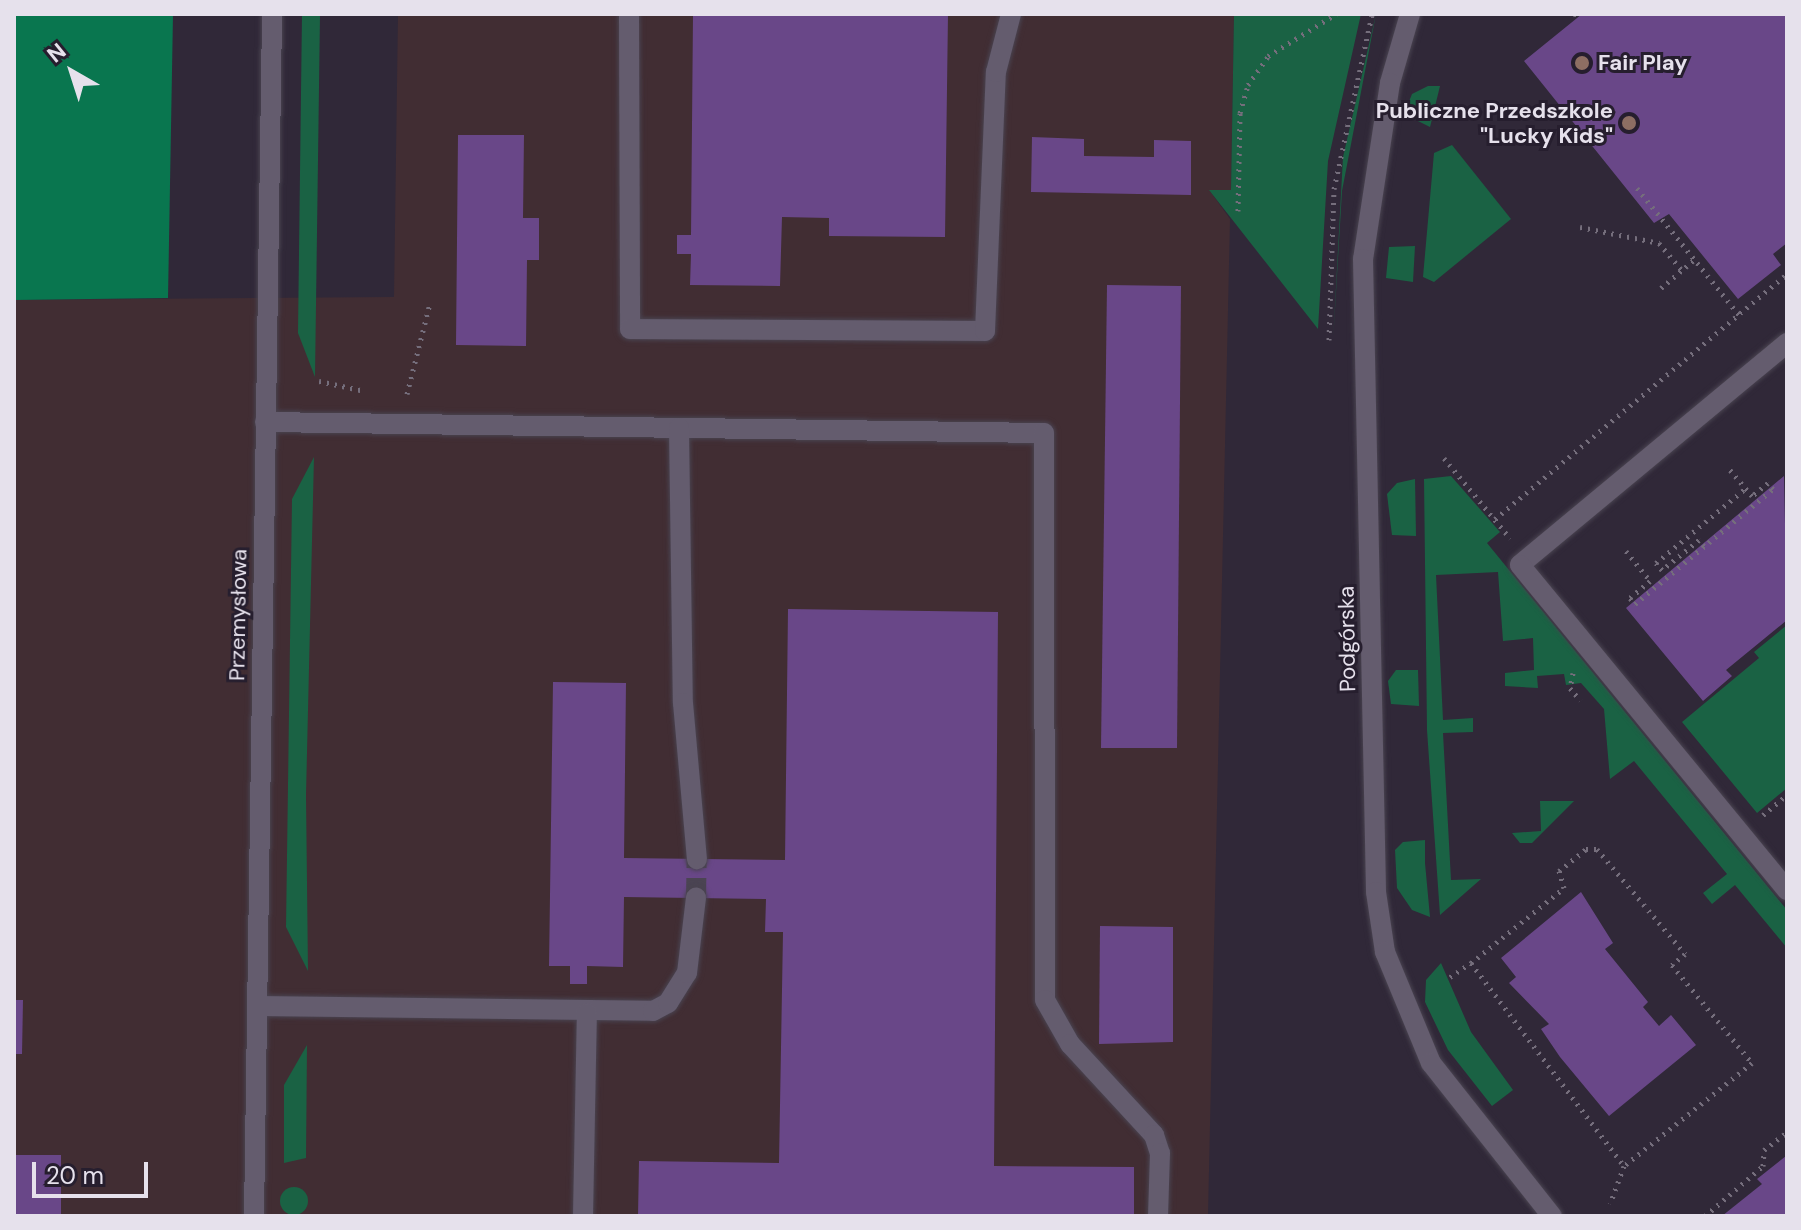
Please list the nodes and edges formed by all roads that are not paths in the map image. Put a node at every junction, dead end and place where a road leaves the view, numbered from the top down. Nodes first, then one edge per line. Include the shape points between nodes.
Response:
1 (272, 14) edge
2 (629, 14) edge
3 (1011, 14) edge
4 (1410, 14) edge
5 (1787, 343) edge
6 (265, 422) junction
7 (679, 428) junction
8 (697, 859) tunnel mouth
9 (1787, 890) edge
10 (696, 898) tunnel mouth
11 (257, 1006) junction
12 (587, 1013) junction
13 (254, 1216) edge
14 (583, 1216) edge
15 (1158, 1216) edge
16 (1552, 1216) edge

1 - 6 street, Przemysłowa
2 - 3 street via 630,329 985,331 996,72
4 - 16 street, Podgórska via 1390,83 1363,259 1376,892 1385,952 1431,1063
5 - 9 street via 1520,565
6 - 7 street
6 - 11 street, Przemysłowa
7 - 8 street via 683,703
7 - 15 street via 1044,433 1045,1000 1070,1044 1154,1135 1160,1153
10 - 12 street via 692,957 668,1003 635,1013
11 - 12 street
11 - 13 street, Przemysłowa
12 - 14 street

